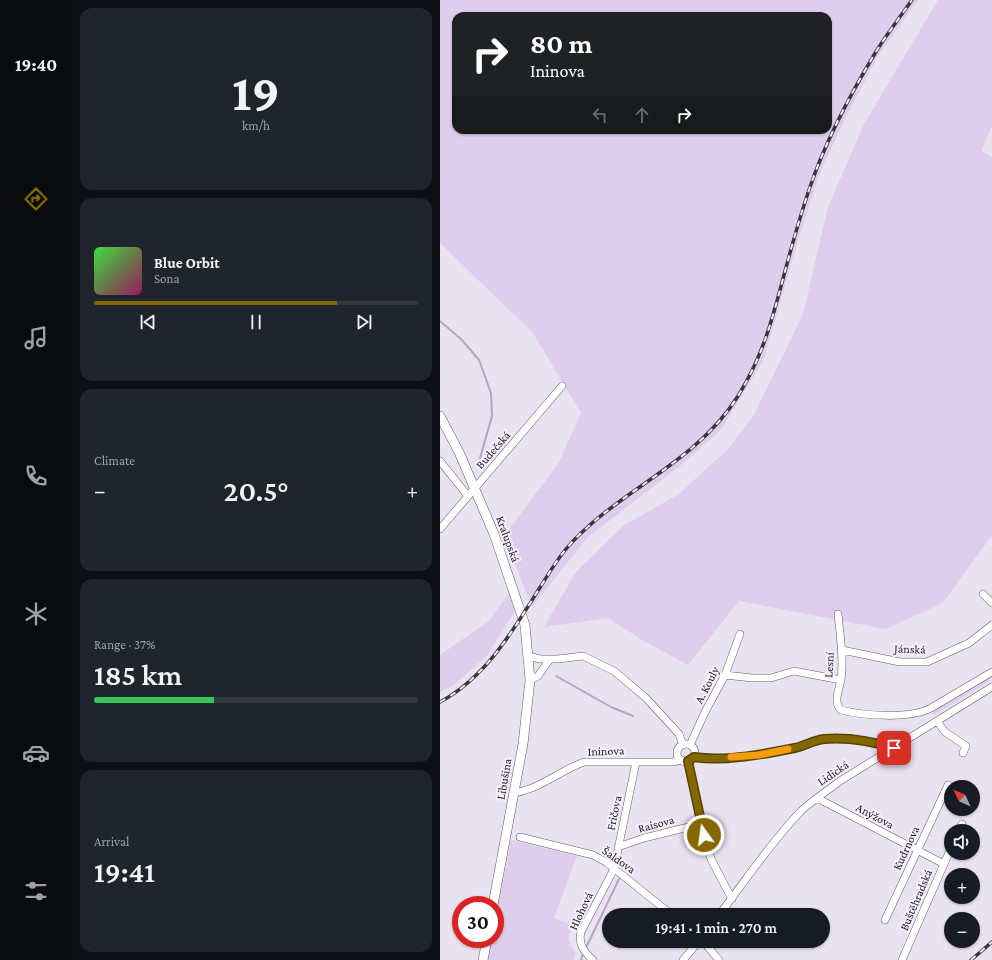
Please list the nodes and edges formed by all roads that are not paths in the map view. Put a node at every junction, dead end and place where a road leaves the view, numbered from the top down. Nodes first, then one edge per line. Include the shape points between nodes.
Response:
1 (562, 386) dead end
2 (440, 416) edge
3 (440, 461) edge
4 (474, 488) junction
5 (468, 496) junction
6 (440, 529) edge
7 (983, 594) dead end
8 (992, 603) edge
9 (838, 614) dead end
10 (992, 625) edge
11 (740, 634) dead end
12 (842, 650) junction
13 (528, 656) junction
14 (550, 659) junction
15 (992, 672) edge
16 (725, 676) junction
17 (530, 680) junction
18 (841, 680) junction
19 (992, 687) edge
20 (937, 721) junction
21 (686, 745) junction
22 (894, 748) junction
23 (963, 753) dead end
24 (688, 760) junction
25 (636, 762) junction
26 (514, 793) junction
27 (944, 794) edge
28 (817, 798) junction
29 (701, 824) junction
30 (520, 838) dead end
31 (618, 846) junction
32 (917, 851) junction
33 (946, 860) edge
34 (944, 864) junction
35 (614, 869) junction
36 (495, 896) edge
37 (732, 899) junction
38 (663, 908) edge
39 (725, 908) edge
40 (885, 920) dead end
41 (485, 948) edge
42 (693, 948) edge
43 (709, 948) edge
44 (483, 960) edge
45 (594, 960) edge
46 (683, 960) edge
47 (719, 960) edge
48 (902, 960) edge

1 - 4 street, Budečská
2 - 4 main road, Kralupská via 460,452
3 - 5 street
4 - 5 street, Budečská
4 - 13 main road, Kralupská via 494,534 525,625
5 - 6 street, Budečská
7 - 8 street
9 - 12 street, Lesní
10 - 12 street, Jánská via 969,643 928,662 900,662
11 - 16 street, A. Kouly
12 - 18 street, Lesní
13 - 14 street
13 - 17 main road, Libušina
14 - 17 street via 538,676
14 - 21 street via 583,656 614,671 646,698
15 - 18 street, Lesní via 921,713 886,716 841,710 838,706 838,690
16 - 18 street via 771,678 794,671
16 - 21 street, A. Kouly
17 - 26 main road, Libušina via 523,744
19 - 20 street, Lidická
20 - 22 street, Lidická
20 - 23 street via 946,732 966,746
21 - 24 street via 695,751
21 - 24 street via 680,746 678,752 679,758
22 - 24 street, Ininova via 854,739 823,739 796,748 759,755
22 - 28 street, Lidická
24 - 25 street, Ininova
24 - 29 street
25 - 26 street, Ininova via 584,762 570,767 538,786
25 - 31 street, Fričova
26 - 36 main road, Libušina
27 - 32 street, Kudrnova
28 - 32 street, Anýžova
28 - 37 street, Lidická via 787,828
29 - 31 street, Raisova
29 - 37 street via 711,859
30 - 35 street, Šaldova via 593,855
31 - 35 street, Fričova
32 - 34 street, Anýžova
32 - 40 street, Kudrnova
33 - 34 street, Buštěhradská
34 - 48 street, Buštěhradská
35 - 38 street, Šaldova
35 - 45 street, Hlohová via 579,938 586,954
37 - 39 street, Lidická
41 - 44 main road
42 - 46 street
43 - 47 street

